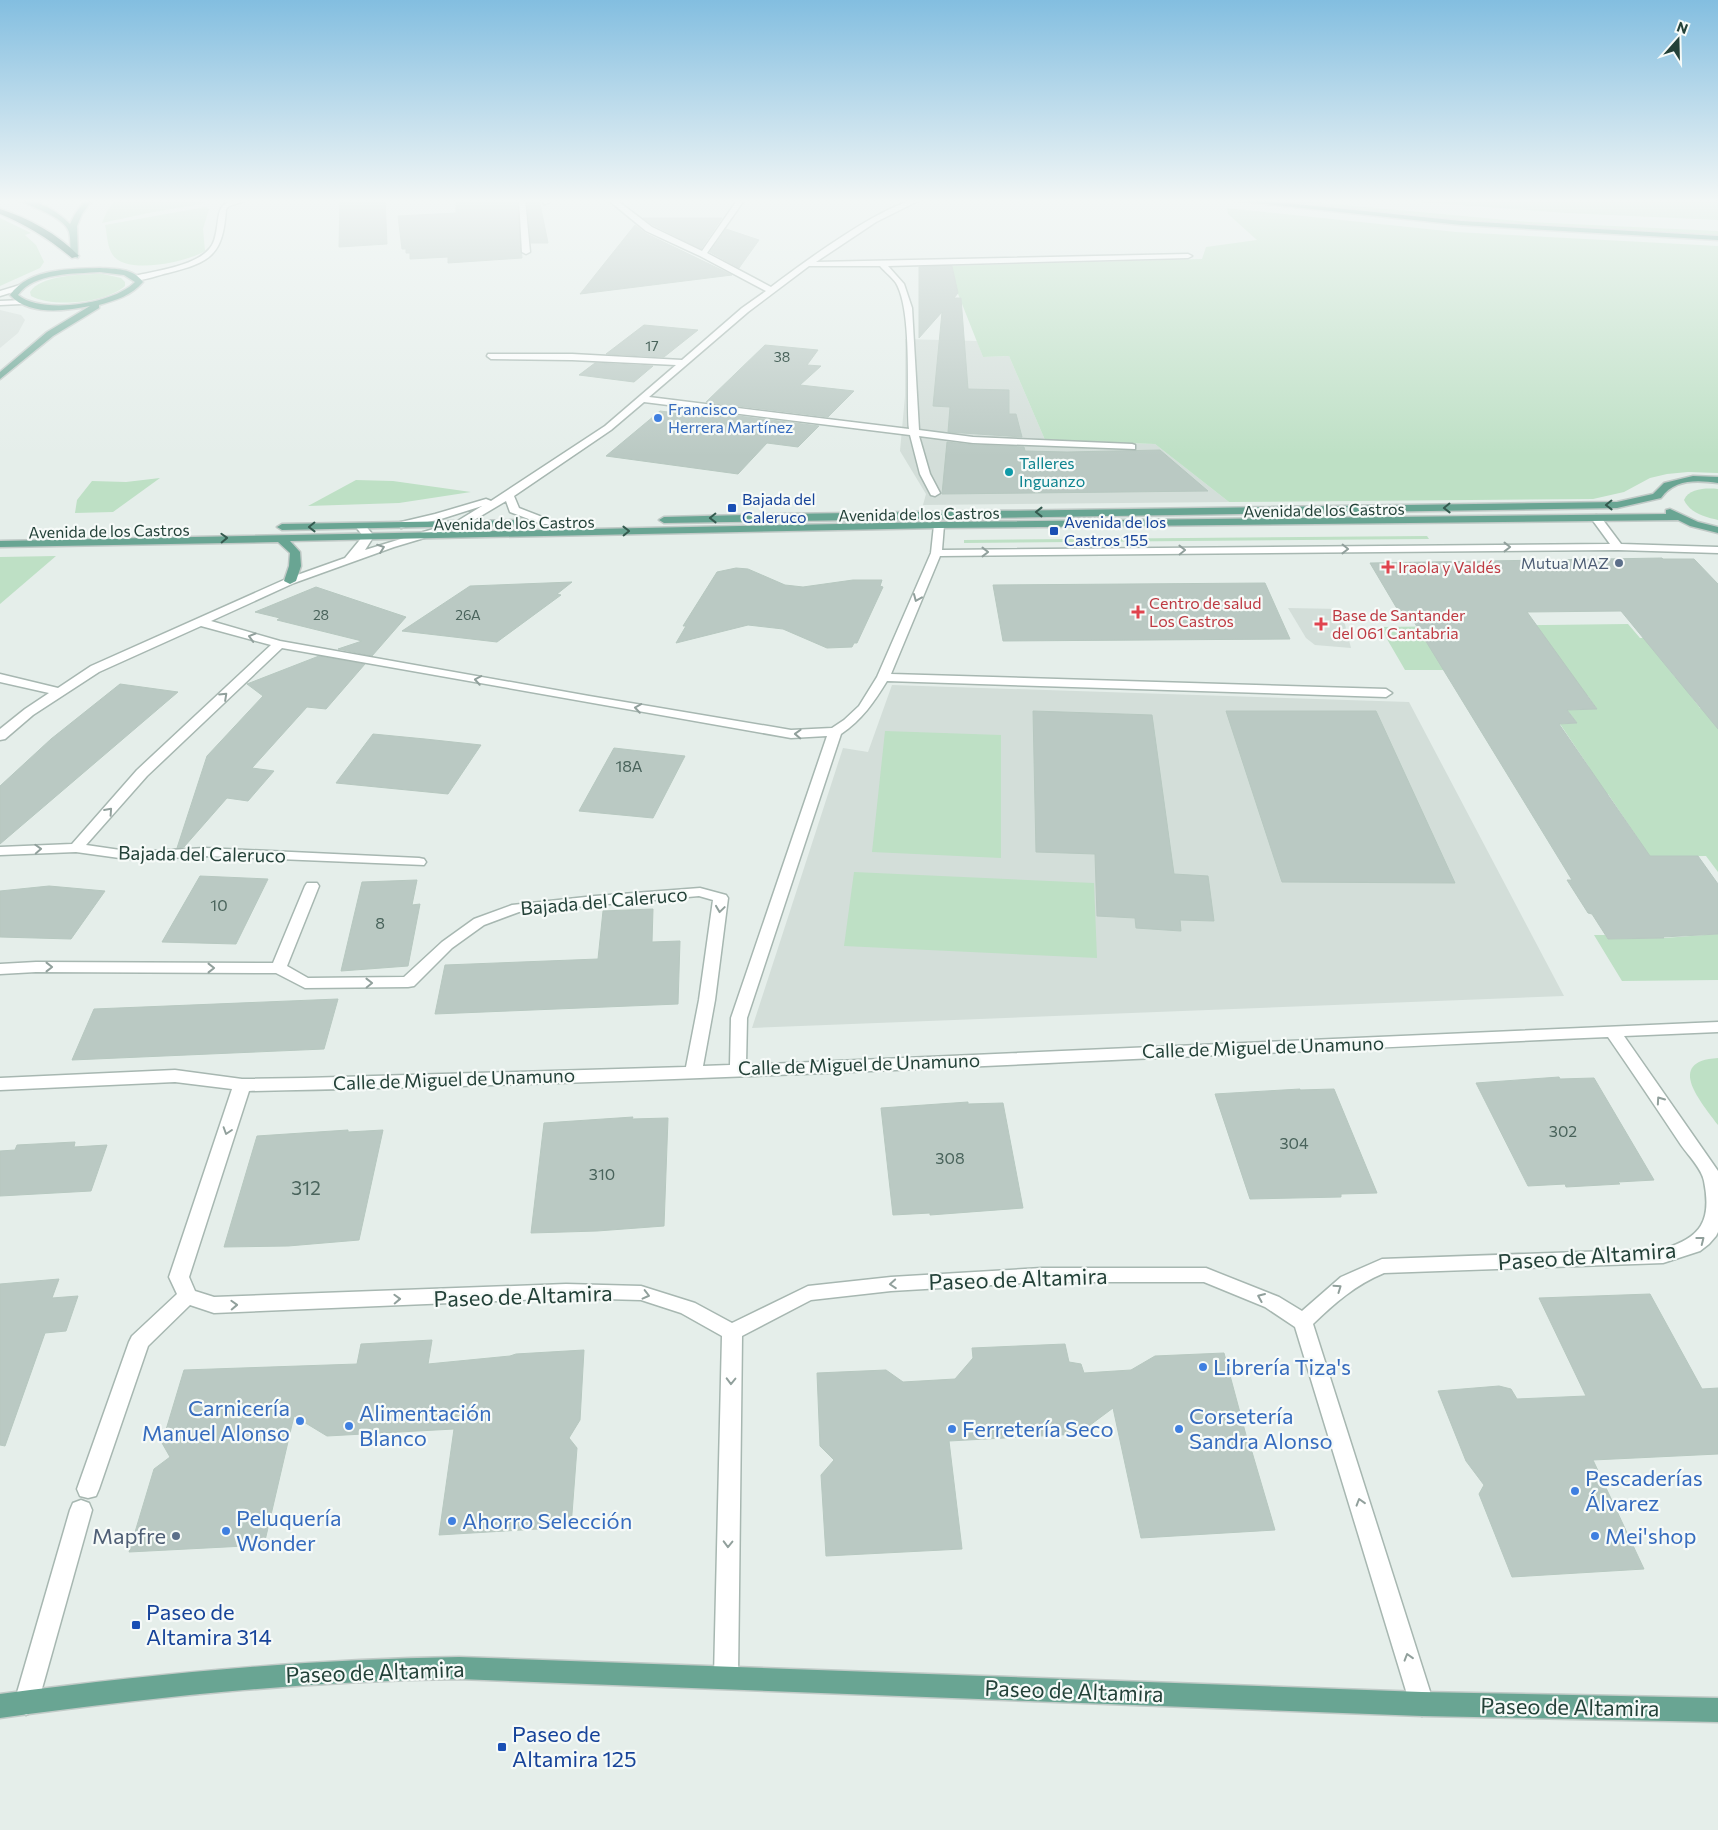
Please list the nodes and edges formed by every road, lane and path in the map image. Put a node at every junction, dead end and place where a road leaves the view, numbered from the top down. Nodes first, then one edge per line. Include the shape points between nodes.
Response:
1 (26, 284) edge
2 (138, 284) edge
3 (760, 284) edge
4 (779, 284) edge
5 (901, 284) edge
6 (20, 287) junction
7 (771, 290) junction
8 (0, 294) edge
9 (21, 302) junction
10 (104, 302) junction
11 (0, 303) edge
12 (42, 307) junction
13 (50, 334) junction
14 (491, 356) dead end
15 (685, 363) junction
16 (0, 376) edge
17 (643, 399) junction
18 (912, 432) junction
19 (1132, 447) dead end
20 (1718, 480) edge
21 (934, 493) dead end
22 (509, 496) junction
23 (1657, 496) junction
24 (1677, 517) junction
25 (1596, 518) junction
26 (546, 522) junction
27 (460, 524) junction
28 (401, 525) junction
29 (939, 525) junction
30 (360, 526) junction
31 (1717, 531) edge
32 (0, 534) edge
33 (369, 536) junction
34 (419, 536) junction
35 (280, 538) junction
36 (0, 544) edge
37 (1618, 547) junction
38 (1718, 550) edge
39 (936, 553) junction
40 (342, 562) junction
41 (290, 582) junction
42 (201, 622) junction
43 (279, 644) junction
44 (883, 677) junction
45 (0, 678) edge
46 (59, 692) junction
47 (1386, 693) dead end
48 (835, 732) junction
49 (0, 736) edge
50 (76, 848) junction
51 (0, 851) edge
52 (419, 862) dead end
53 (312, 886) dead end
54 (279, 968) junction
55 (0, 969) edge
56 (1718, 1027) edge
57 (1613, 1032) junction
58 (738, 1069) junction
59 (694, 1071) junction
60 (0, 1084) edge
61 (242, 1085) junction
62 (188, 1296) junction
63 (1303, 1322) junction
64 (732, 1332) junction
65 (726, 1677) junction
66 (26, 1703) junction
67 (1422, 1704) junction
68 (0, 1706) edge
69 (1718, 1710) edge

1 - 6 main road
2 - 10 main road via 130,292
3 - 7 street
4 - 7 street
5 - 18 street via 907,302 912,358
6 - 8 street
6 - 9 main road via 14,295
7 - 15 street
9 - 11 street
9 - 12 main road
10 - 12 main road
10 - 13 main road
12 - 13 main road via 52,319
13 - 16 main road
14 - 15 street
15 - 17 street
17 - 18 street
17 - 22 street via 608,428
18 - 19 street via 973,440
18 - 21 street via 921,468
20 - 23 main road via 1673,482 1661,488
22 - 26 street via 514,510
22 - 27 street
22 - 28 street
23 - 24 main road via 1662,506
23 -> 26 main road, Avenida de los Castros via 1617,505 937,513
24 - 25 main road, Avenida de los Castros
24 - 31 main road
25 - 29 main road, Avenida de los Castros
25 - 37 street
26 - 27 main road, Avenida de los Castros
27 - 28 main road, Avenida de los Castros
27 - 34 street
28 - 30 main road, Avenida de los Castros
34 -> 29 main road, Avenida de los Castros
29 - 39 street
30 -> 32 main road, Avenida de los Castros
30 - 33 street
33 - 34 main road, Avenida de los Castros
33 - 35 main road, Avenida de los Castros
33 - 40 street via 361,548
40 -> 34 street
36 -> 35 main road, Avenida de los Castros
35 - 41 main road via 295,552
37 - 38 street
39 -> 37 street
39 -> 44 street
40 - 41 street
41 - 42 street
43 -> 42 street
42 - 46 street via 95,669
48 -> 43 street via 791,734
50 -> 43 street, Bajada del Caleruco via 142,773
44 - 47 street
44 - 48 street via 864,708
45 - 46 street
46 - 49 street
48 - 58 street via 739,1018
51 -> 50 street, Bajada del Caleruco
50 - 52 street, Bajada del Caleruco via 134,856 205,852
53 - 54 street
55 -> 54 street
54 -> 59 street, Bajada del Caleruco via 305,984 408,982 446,945 478,922 517,908 700,892 722,898
56 - 57 street, Calle de Miguel de Unamuno
57 - 58 street, Calle de Miguel de Unamuno via 1157,1050 821,1068
63 -> 57 street, Paseo de Altamira via 1333,1292 1358,1275 1382,1266 1663,1256 1685,1251 1702,1240 1711,1231 1715,1217 1713,1178
58 - 59 street, Calle de Miguel de Unamuno
59 - 61 street, Calle de Miguel de Unamuno
60 - 61 street, Calle de Miguel de Unamuno via 175,1076
61 -> 62 street via 179,1276
62 -> 64 street, Paseo de Altamira via 214,1306 566,1291 641,1293 688,1308
62 - 66 street via 139,1342 85,1500
63 -> 64 street, Paseo de Altamira via 1272,1302 1206,1275 1042,1275 891,1284 808,1293
67 -> 63 street
64 -> 65 street
65 - 66 main road, Paseo de Altamira via 402,1668 184,1682
65 - 67 main road, Paseo de Altamira
66 - 68 main road, Paseo de Altamira
67 - 69 main road, Paseo de Altamira

